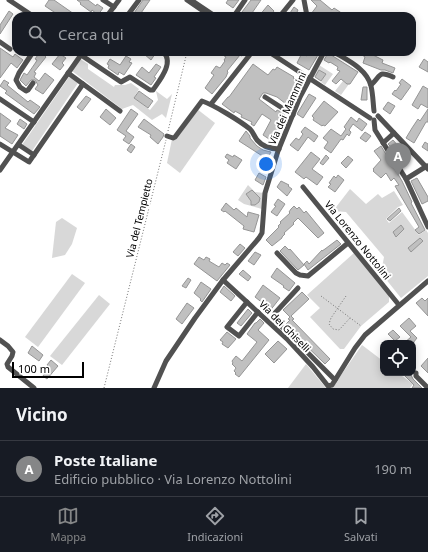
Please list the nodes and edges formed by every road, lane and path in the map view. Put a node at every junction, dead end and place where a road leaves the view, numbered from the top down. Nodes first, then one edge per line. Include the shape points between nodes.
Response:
1 (9, 0) edge
2 (103, 0) edge
3 (119, 0) edge
4 (187, 0) edge
5 (191, 0) edge
6 (245, 0) edge
7 (293, 0) edge
8 (304, 0) edge
9 (135, 1) edge
10 (114, 7) junction
11 (27, 12) edge
12 (110, 12) edge
13 (129, 12) edge
14 (205, 12) edge
15 (210, 12) edge
16 (237, 12) edge
17 (283, 12) edge
18 (306, 12) edge
19 (0, 42) edge
20 (10, 49) dead end
21 (30, 56) edge
22 (81, 56) edge
23 (85, 56) edge
24 (166, 56) edge
25 (186, 56) edge
26 (249, 56) edge
27 (275, 56) edge
28 (322, 56) edge
29 (340, 56) edge
30 (68, 73) junction
31 (393, 77) dead end
32 (310, 78) junction
33 (33, 83) dead end
34 (83, 84) junction
35 (371, 85) junction
36 (265, 97) dead end
37 (0, 99) edge
38 (211, 104) junction
39 (120, 111) dead end
40 (361, 111) junction
41 (373, 112) junction
42 (293, 115) junction
43 (375, 118) junction
44 (34, 122) junction
45 (394, 133) junction
46 (167, 136) junction
47 (382, 143) junction
48 (0, 144) edge
49 (18, 145) junction
50 (279, 149) junction
51 (14, 152) junction
52 (34, 155) junction
53 (428, 167) edge
54 (0, 170) edge
55 (406, 179) junction
56 (303, 187) dead end
57 (428, 227) edge
58 (348, 243) junction
59 (276, 253) dead end
60 (223, 280) junction
61 (428, 281) edge
62 (298, 288) dead end
63 (320, 296) dead end
64 (346, 296) dead end
65 (247, 302) junction
66 (399, 305) junction
67 (337, 308) junction
68 (258, 312) junction
69 (350, 318) junction
70 (361, 326) dead end
71 (0, 340) edge
72 (416, 376) edge
73 (335, 380) junction
74 (34, 388) edge
75 (104, 388) edge
76 (154, 388) edge
77 (428, 388) edge

1 - 11 street
2 - 10 street
3 - 10 street
4 - 14 street
5 - 15 street
6 - 16 street
7 - 17 street
8 - 18 street
9 - 13 street
10 - 12 street
19 - 20 street
21 - 33 street via 16,80 26,91
22 - 30 street
23 - 24 street via 121,82 130,77 153,90 164,74 168,62
25 - 46 path, Via del Tempietto
26 - 38 street
27 - 32 street
28 - 32 street, Via dei Mammini
29 - 35 street via 360,69
30 - 34 street
30 - 44 street
31 - 35 street via 381,74
32 - 40 street
32 - 42 street, Via dei Mammini
34 - 39 street
34 - 52 street
35 - 41 street
36 - 42 street
37 - 44 street
38 - 46 street via 202,101 175,137
38 - 50 street via 251,130 263,145
40 - 41 street
40 - 43 street
41 - 43 street via 378,113
41 - 43 street via 369,116
42 - 50 street, Via dei Mammini
43 - 45 street via 385,123
43 - 47 street via 375,130
44 - 49 street
45 - 47 street
45 - 53 street
46 - 75 path, Via del Tempietto
47 - 55 street
48 - 51 street
49 - 51 street
49 - 52 street
50 - 60 street, Via dei Mammini via 265,194 262,233
51 - 52 street via 29,162
51 - 54 street
53 - 55 street
55 - 57 street
56 - 58 street, Via Lorenzo Nottolini
58 - 59 street via 308,276 296,273
58 - 66 street, Via Lorenzo Nottolini
60 - 65 street, Via dei Ghiselli
60 - 76 street, Via dei Mammini via 166,361
61 - 66 street
62 - 73 street via 275,313 275,320
63 - 67 path
64 - 67 path
65 - 68 street, Via dei Ghiselli
65 - 68 street via 227,327 239,336
66 - 73 street via 365,335
67 - 69 path
67 - 69 path via 329,320 333,329 342,328
68 - 73 street, Via dei Ghiselli via 288,340 328,386
69 - 70 path
71 - 74 street via 12,352 8,368
72 - 77 street

